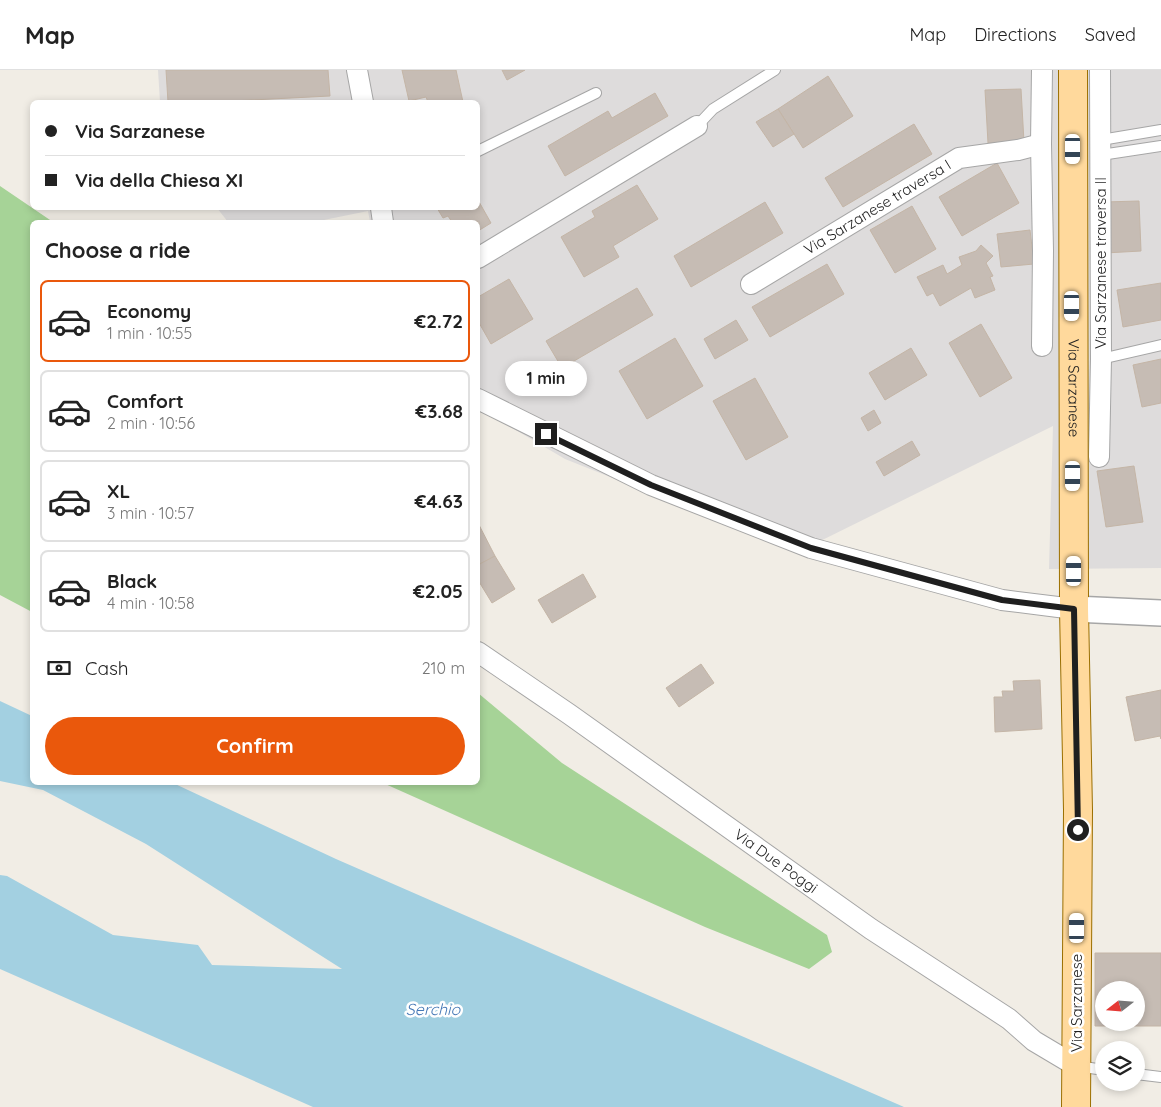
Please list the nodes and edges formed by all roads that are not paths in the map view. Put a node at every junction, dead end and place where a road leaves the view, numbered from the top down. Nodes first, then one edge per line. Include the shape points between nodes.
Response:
1 (357, 70) edge
2 (775, 70) edge
3 (1042, 70) edge
4 (1073, 70) edge
5 (1100, 70) edge
6 (596, 93) dead end
7 (363, 100) edge
8 (697, 126) joint
9 (1161, 130) edge
10 (1041, 144) junction
11 (1161, 146) edge
12 (1101, 147) junction
13 (480, 150) edge
14 (480, 257) edge
15 (751, 284) dead end
16 (1161, 345) edge
17 (1042, 346) dead end
18 (1101, 359) junction
19 (480, 400) edge
20 (1099, 456) dead end
21 (1074, 609) junction
22 (1161, 613) edge
23 (480, 653) edge
24 (1076, 1066) junction
25 (1095, 1069) edge
26 (1145, 1075) edge
27 (1161, 1077) edge
28 (1076, 1107) edge

1 - 7 street
2 - 8 lane via 713,109
3 - 10 street
4 - 21 main road, Via Sarzanese
5 - 12 street, Via Sarzanese traversa II
6 - 13 lane
8 - 14 street
9 - 12 lane
10 - 15 street, Via Sarzanese traversa I via 959,158
10 - 17 street
11 - 12 lane
12 - 18 street, Via Sarzanese traversa II
16 - 18 lane
18 - 20 street, Via Sarzanese traversa II
19 - 21 street via 651,485 811,548 1002,600
21 - 22 street
21 - 24 main road, Via Sarzanese via 1078,810
23 - 24 street, Via Due Poggi via 871,929 1009,1019 1034,1041
24 - 25 lane
24 - 28 main road, Via Sarzanese
26 - 27 lane

